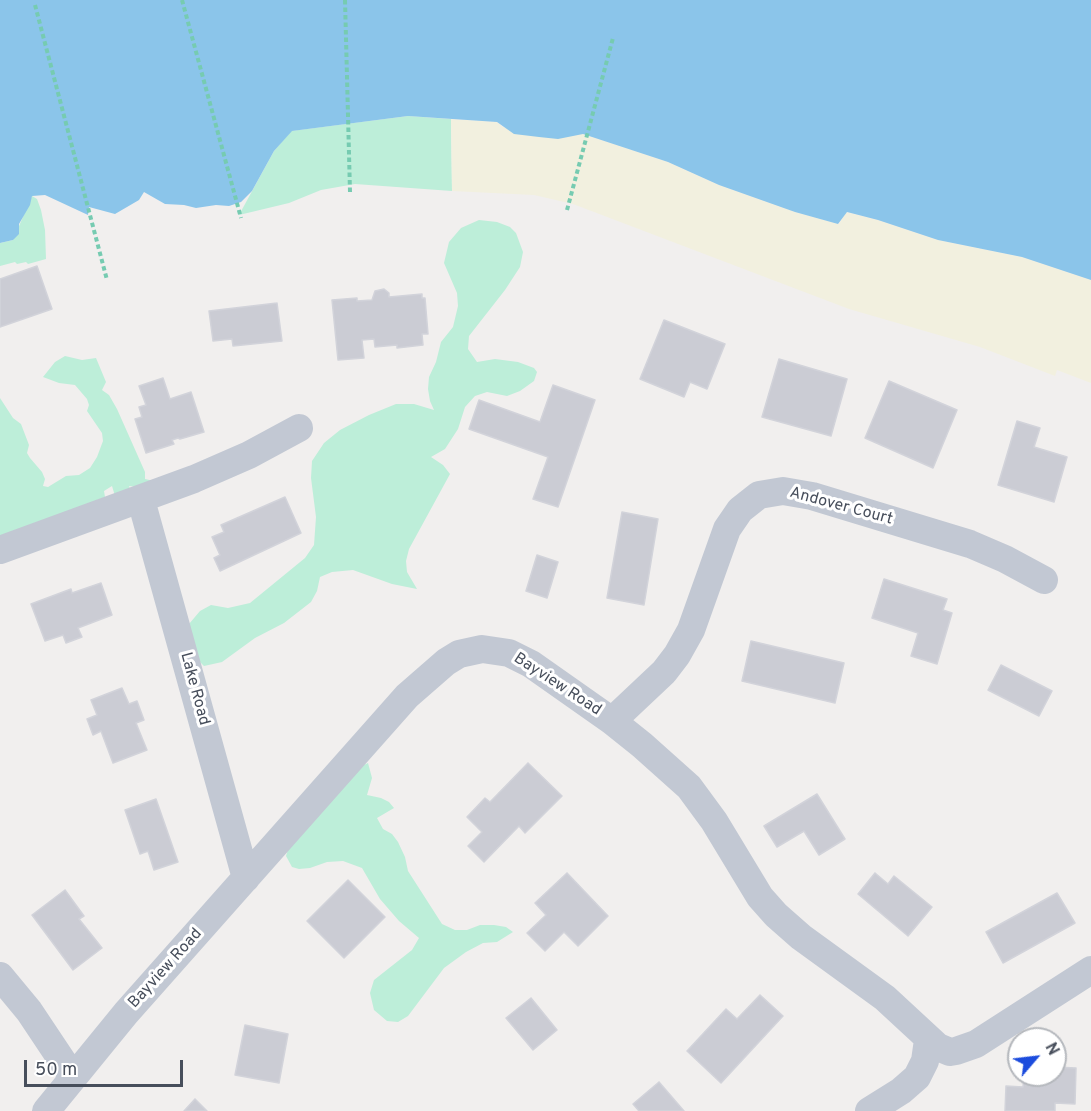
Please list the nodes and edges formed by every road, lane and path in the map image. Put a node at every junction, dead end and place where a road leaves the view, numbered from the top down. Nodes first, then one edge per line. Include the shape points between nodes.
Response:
1 (182, 0) edge
2 (345, 0) edge
3 (35, 5) dead end
4 (613, 38) dead end
5 (350, 192) dead end
6 (567, 210) dead end
7 (241, 218) dead end
8 (107, 280) dead end
9 (299, 428) dead end
10 (141, 500) junction
11 (0, 550) edge
12 (1044, 580) dead end
13 (612, 721) junction
14 (246, 878) junction
15 (1091, 970) edge
16 (0, 976) edge
17 (928, 1040) junction
18 (74, 1077) junction
19 (46, 1111) edge
20 (869, 1111) edge

1 - 7 path
2 - 5 path
3 - 8 path
4 - 6 path
9 - 10 street via 228,464
10 - 11 street
10 - 14 street, Lake Road
12 - 13 street, Andover Court via 970,544 812,496 783,491 759,495 740,510 727,529 691,630 677,655
13 - 14 street, Bayview Road via 509,653 482,649 459,654 407,696
13 - 17 street, Bayview Road via 688,787 776,915 801,938 885,998
14 - 18 street, Bayview Road
15 - 17 street via 968,1048 950,1052
16 - 18 street
17 - 20 street via 925,1061 917,1077
18 - 19 street, Bayview Road

